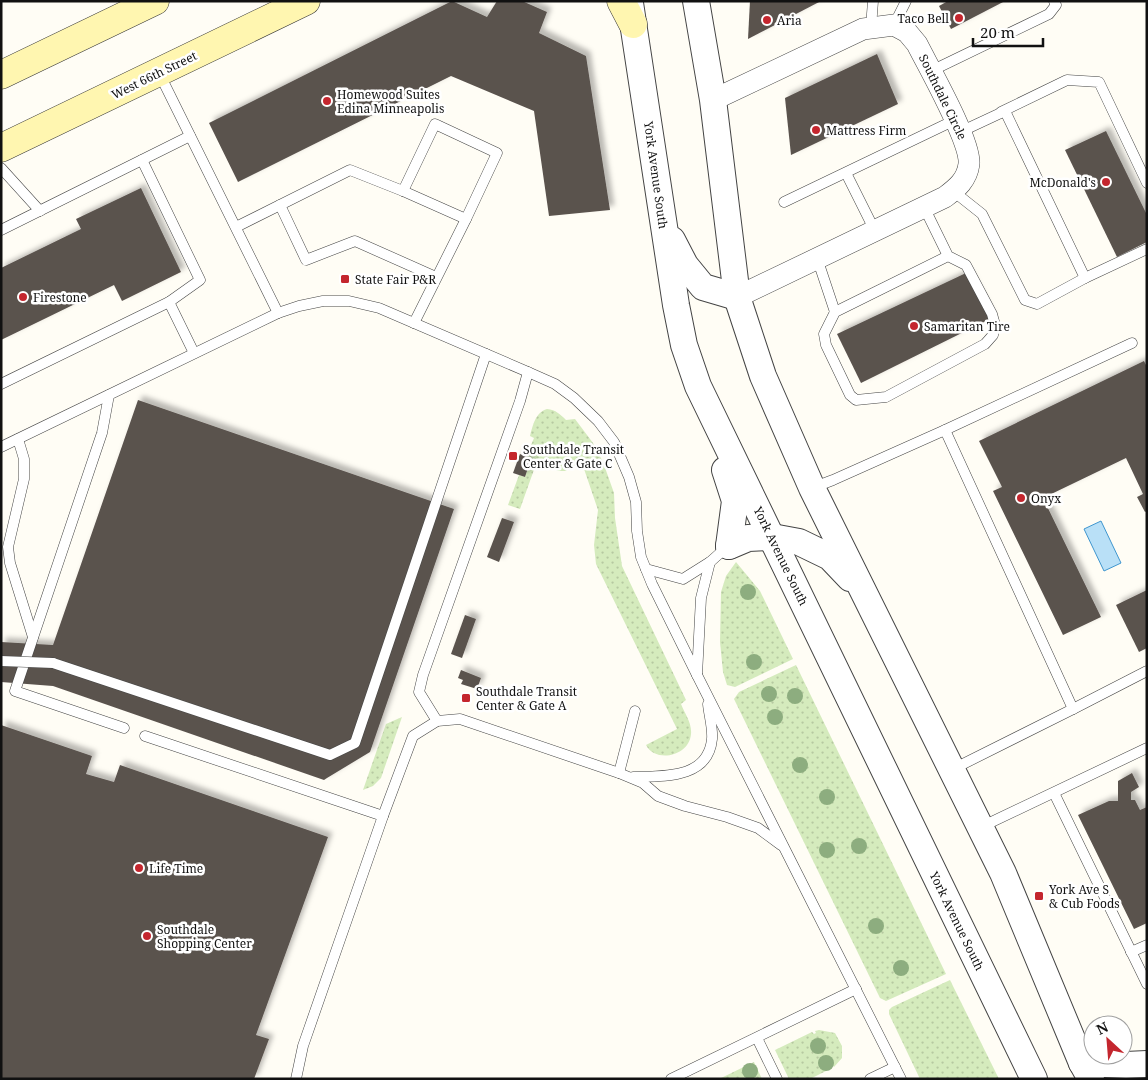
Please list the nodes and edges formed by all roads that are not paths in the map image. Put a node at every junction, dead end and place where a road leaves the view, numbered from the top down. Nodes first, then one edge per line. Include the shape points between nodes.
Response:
1 (155, 1) edge
2 (306, 1) edge
3 (696, 1) edge
4 (873, 1) edge
5 (906, 1) edge
6 (1054, 1) edge
7 (628, 9) edge
8 (894, 25) junction
9 (871, 27) junction
10 (931, 71) junction
11 (159, 73) junction
12 (1, 75) edge
13 (713, 100) junction
14 (1001, 112) junction
15 (957, 126) junction
16 (190, 136) junction
17 (1, 148) edge
18 (142, 160) junction
19 (1, 168) edge
20 (846, 173) junction
21 (1147, 183) edge
22 (403, 190) junction
23 (953, 191) junction
24 (784, 202) dead end
25 (280, 205) junction
26 (924, 207) junction
27 (40, 211) junction
28 (661, 216) junction
29 (466, 218) junction
30 (236, 227) junction
31 (1, 230) edge
32 (875, 231) junction
33 (1147, 249) edge
34 (948, 256) junction
35 (817, 258) junction
36 (436, 277) junction
37 (1085, 278) junction
38 (737, 297) junction
39 (169, 302) junction
40 (835, 312) junction
41 (278, 314) junction
42 (414, 323) junction
43 (1132, 343) dead end
44 (194, 353) junction
45 (486, 354) junction
46 (528, 372) junction
47 (697, 381) junction
48 (1, 384) edge
49 (109, 395) junction
50 (944, 430) junction
51 (18, 439) junction
52 (1, 448) edge
53 (812, 488) junction
54 (772, 537) junction
55 (719, 554) junction
56 (646, 570) junction
57 (865, 594) junction
58 (33, 637) junction
59 (1, 661) edge
60 (1147, 670) edge
61 (696, 675) junction
62 (708, 698) junction
63 (1072, 709) junction
64 (635, 711) dead end
65 (437, 721) junction
66 (124, 728) dead end
67 (145, 736) dead end
68 (1147, 748) edge
69 (952, 770) junction
70 (623, 775) junction
71 (1054, 793) junction
72 (383, 816) junction
73 (980, 828) junction
74 (784, 848) junction
75 (1147, 945) edge
76 (1131, 952) junction
77 (1147, 984) edge
78 (856, 989) junction
79 (757, 1038) junction
80 (1147, 1064) edge
81 (895, 1067) junction
82 (1087, 1071) edge
83 (296, 1079) edge
84 (671, 1079) edge
85 (777, 1079) edge
86 (870, 1079) edge
87 (901, 1079) edge
88 (1034, 1079) edge

1 - 12 main road via 125,12
2 - 11 main road, West 66th Street
3 - 13 street
4 - 9 lane
5 - 8 lane
6 - 10 lane via 1056,5 1049,14
7 - 28 street, York Avenue South via 649,122
8 - 9 street
8 - 10 street, Southdale Circle via 907,32 917,44
9 - 13 street
10 - 15 street, Southdale Circle
11 - 16 lane
11 - 17 main road, West 66th Street
13 - 38 street
14 - 15 lane
14 - 21 lane via 1067,80 1099,82
14 - 37 lane via 1005,110
15 - 20 lane
15 - 23 street, Southdale Circle via 966,144 969,164 962,184
16 - 18 lane
16 - 30 lane
18 - 27 lane
18 - 39 lane via 200,280
19 - 27 lane
20 - 24 lane
20 - 32 lane
22 - 25 lane via 350,170
22 - 29 lane
22 - 29 lane via 434,124 497,153
23 - 26 street, Southdale Circle
23 - 37 lane via 982,214 1025,300 1037,304
25 - 30 lane
25 - 36 lane via 306,260 355,241
26 - 32 street, Southdale Circle
26 - 34 lane
27 - 31 lane
28 - 38 street via 685,266 703,287
28 - 47 street, York Avenue South via 684,345
29 - 36 lane
30 - 41 lane
32 - 35 street, Southdale Circle
33 - 37 lane
34 - 40 lane
34 - 40 lane via 966,265 992,314 993,335 985,344 886,397 856,400 850,395 824,334
35 - 38 street, Southdale Circle
35 - 40 lane
36 - 42 lane
38 - 53 street via 763,376
39 - 44 lane
39 - 48 lane
41 - 42 lane via 323,301 349,301 379,308
41 - 44 lane
42 - 45 lane
43 - 50 lane
44 - 49 lane
45 - 46 lane
45 - 59 lane, bridge via 355,743 330,755 53,663
46 - 56 lane via 555,384 574,398 614,442 636,502 636,531
46 - 65 lane via 423,675 419,692
47 - 54 street, York Avenue South
47 - 55 street via 735,501
49 - 51 lane
49 - 58 lane via 102,433
50 - 53 lane
50 - 63 lane
51 - 52 lane
51 - 58 lane via 24,459 24,479 8,547
53 - 57 street
54 - 55 street via 748,538
54 - 57 street via 799,542 830,557
54 - 88 street, York Avenue South
55 - 56 lane via 683,579
55 - 61 lane via 701,598
56 - 61 lane
57 - 69 street
58 - 66 lane via 15,691
60 - 63 lane
61 - 62 lane
62 - 70 lane via 712,738 706,758 690,770 672,776
62 - 74 lane
63 - 69 lane
64 - 70 lane
65 - 70 lane via 460,719
65 - 72 lane via 413,736
67 - 72 lane
68 - 71 lane
69 - 73 street
70 - 74 lane via 643,783 658,796 758,828
71 - 73 lane
71 - 76 lane
72 - 83 lane via 303,1046
73 - 82 street via 1003,873
74 - 78 lane
75 - 76 lane
76 - 77 lane
78 - 79 lane
78 - 81 lane
79 - 84 lane
79 - 85 lane
80 - 82 street
81 - 86 lane
81 - 87 lane

